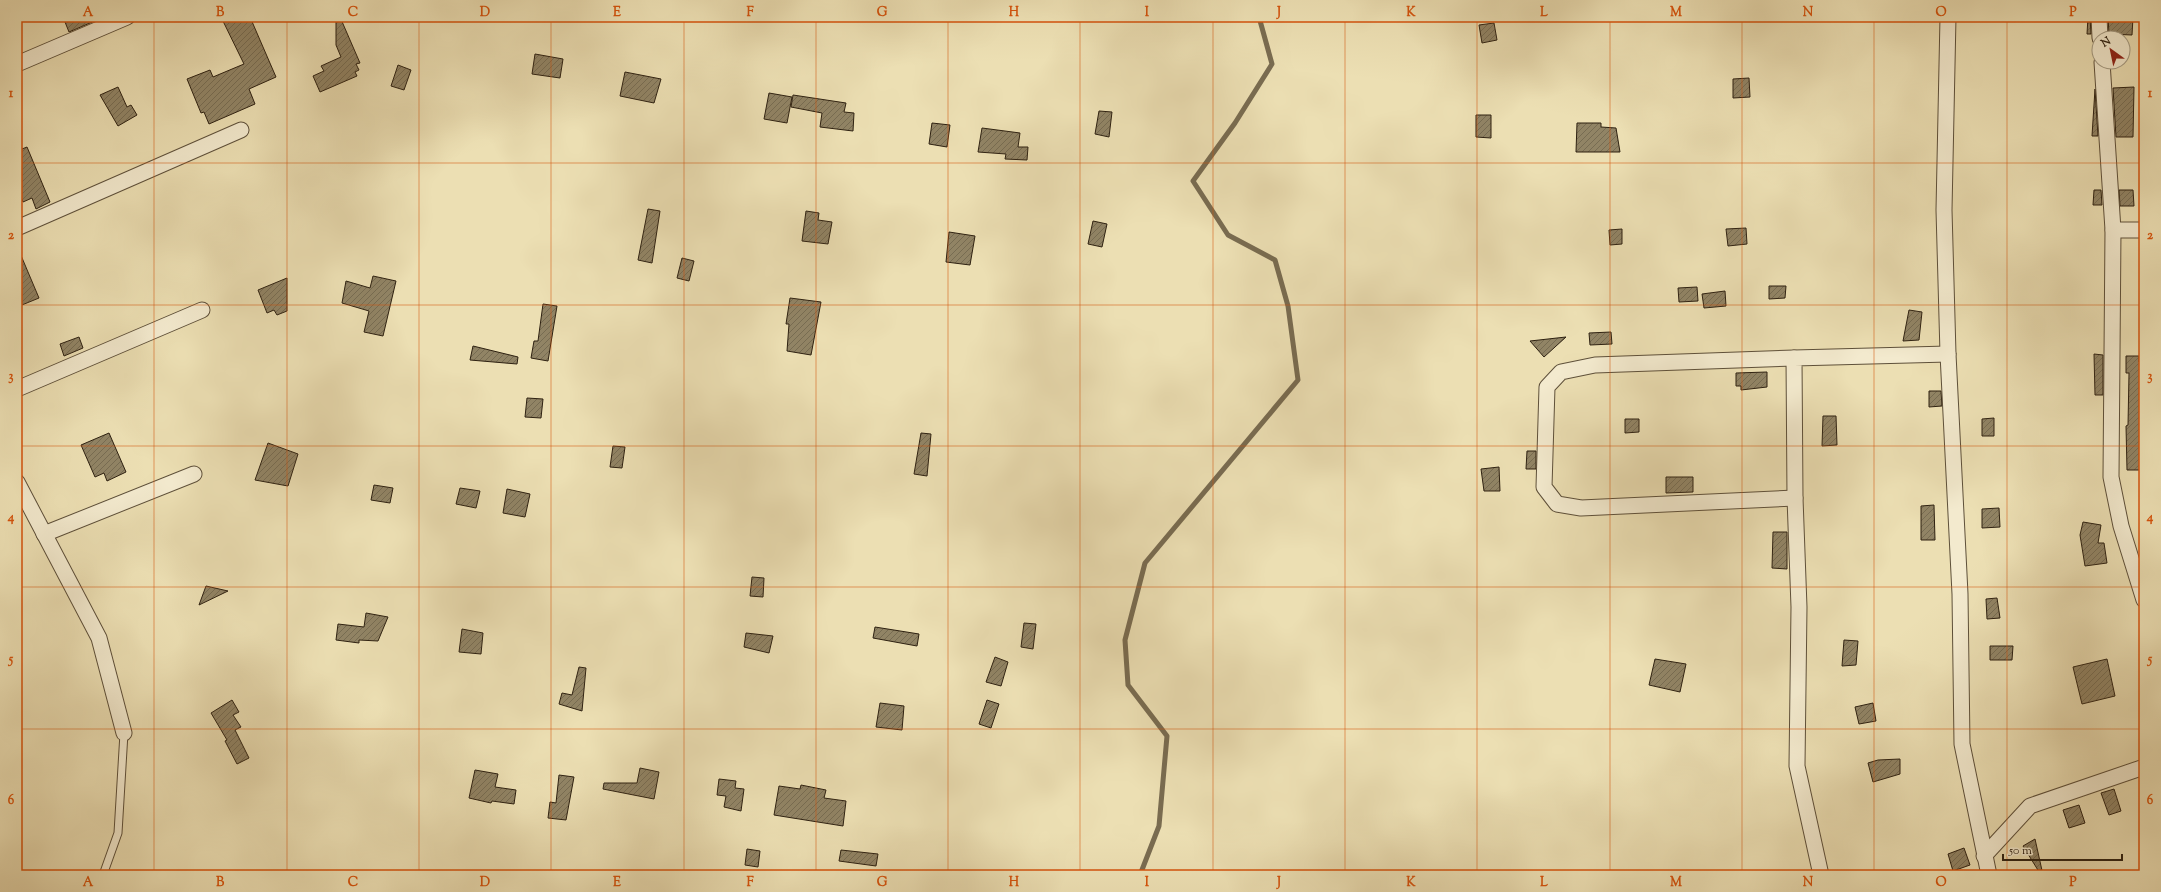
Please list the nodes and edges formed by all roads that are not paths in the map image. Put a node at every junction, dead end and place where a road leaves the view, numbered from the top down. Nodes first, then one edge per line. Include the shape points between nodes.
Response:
1 (127, 17) edge
2 (1948, 17) edge
3 (2099, 17) edge
4 (2100, 30) edge
5 (17, 64) edge
6 (2103, 70) edge
7 (241, 130) dead end
8 (17, 228) edge
9 (2113, 230) junction
10 (2144, 230) edge
11 (202, 310) dead end
12 (1948, 354) junction
13 (1794, 358) junction
14 (17, 389) edge
15 (194, 474) dead end
16 (17, 482) edge
17 (1795, 498) junction
18 (44, 534) junction
19 (2144, 600) edge
20 (124, 733) joint
21 (2144, 767) edge
22 (1984, 856) junction
23 (103, 875) edge
24 (1821, 875) edge
25 (1989, 875) edge

1 - 5 street
2 - 12 street via 1944,210
3 - 4 street
6 - 9 street
7 - 8 street
9 - 10 street
9 - 19 street via 2111,477 2120,526
11 - 14 street
12 - 13 street
12 - 22 street via 1960,594 1962,744
13 - 17 street
13 - 17 street via 1596,365 1561,372 1548,387 1544,487 1557,504 1582,508
15 - 18 street
16 - 18 street
17 - 24 street via 1798,607 1796,766
18 - 20 street via 99,638
20 - 23 lane via 118,833
21 - 22 street via 2030,806
22 - 25 street

